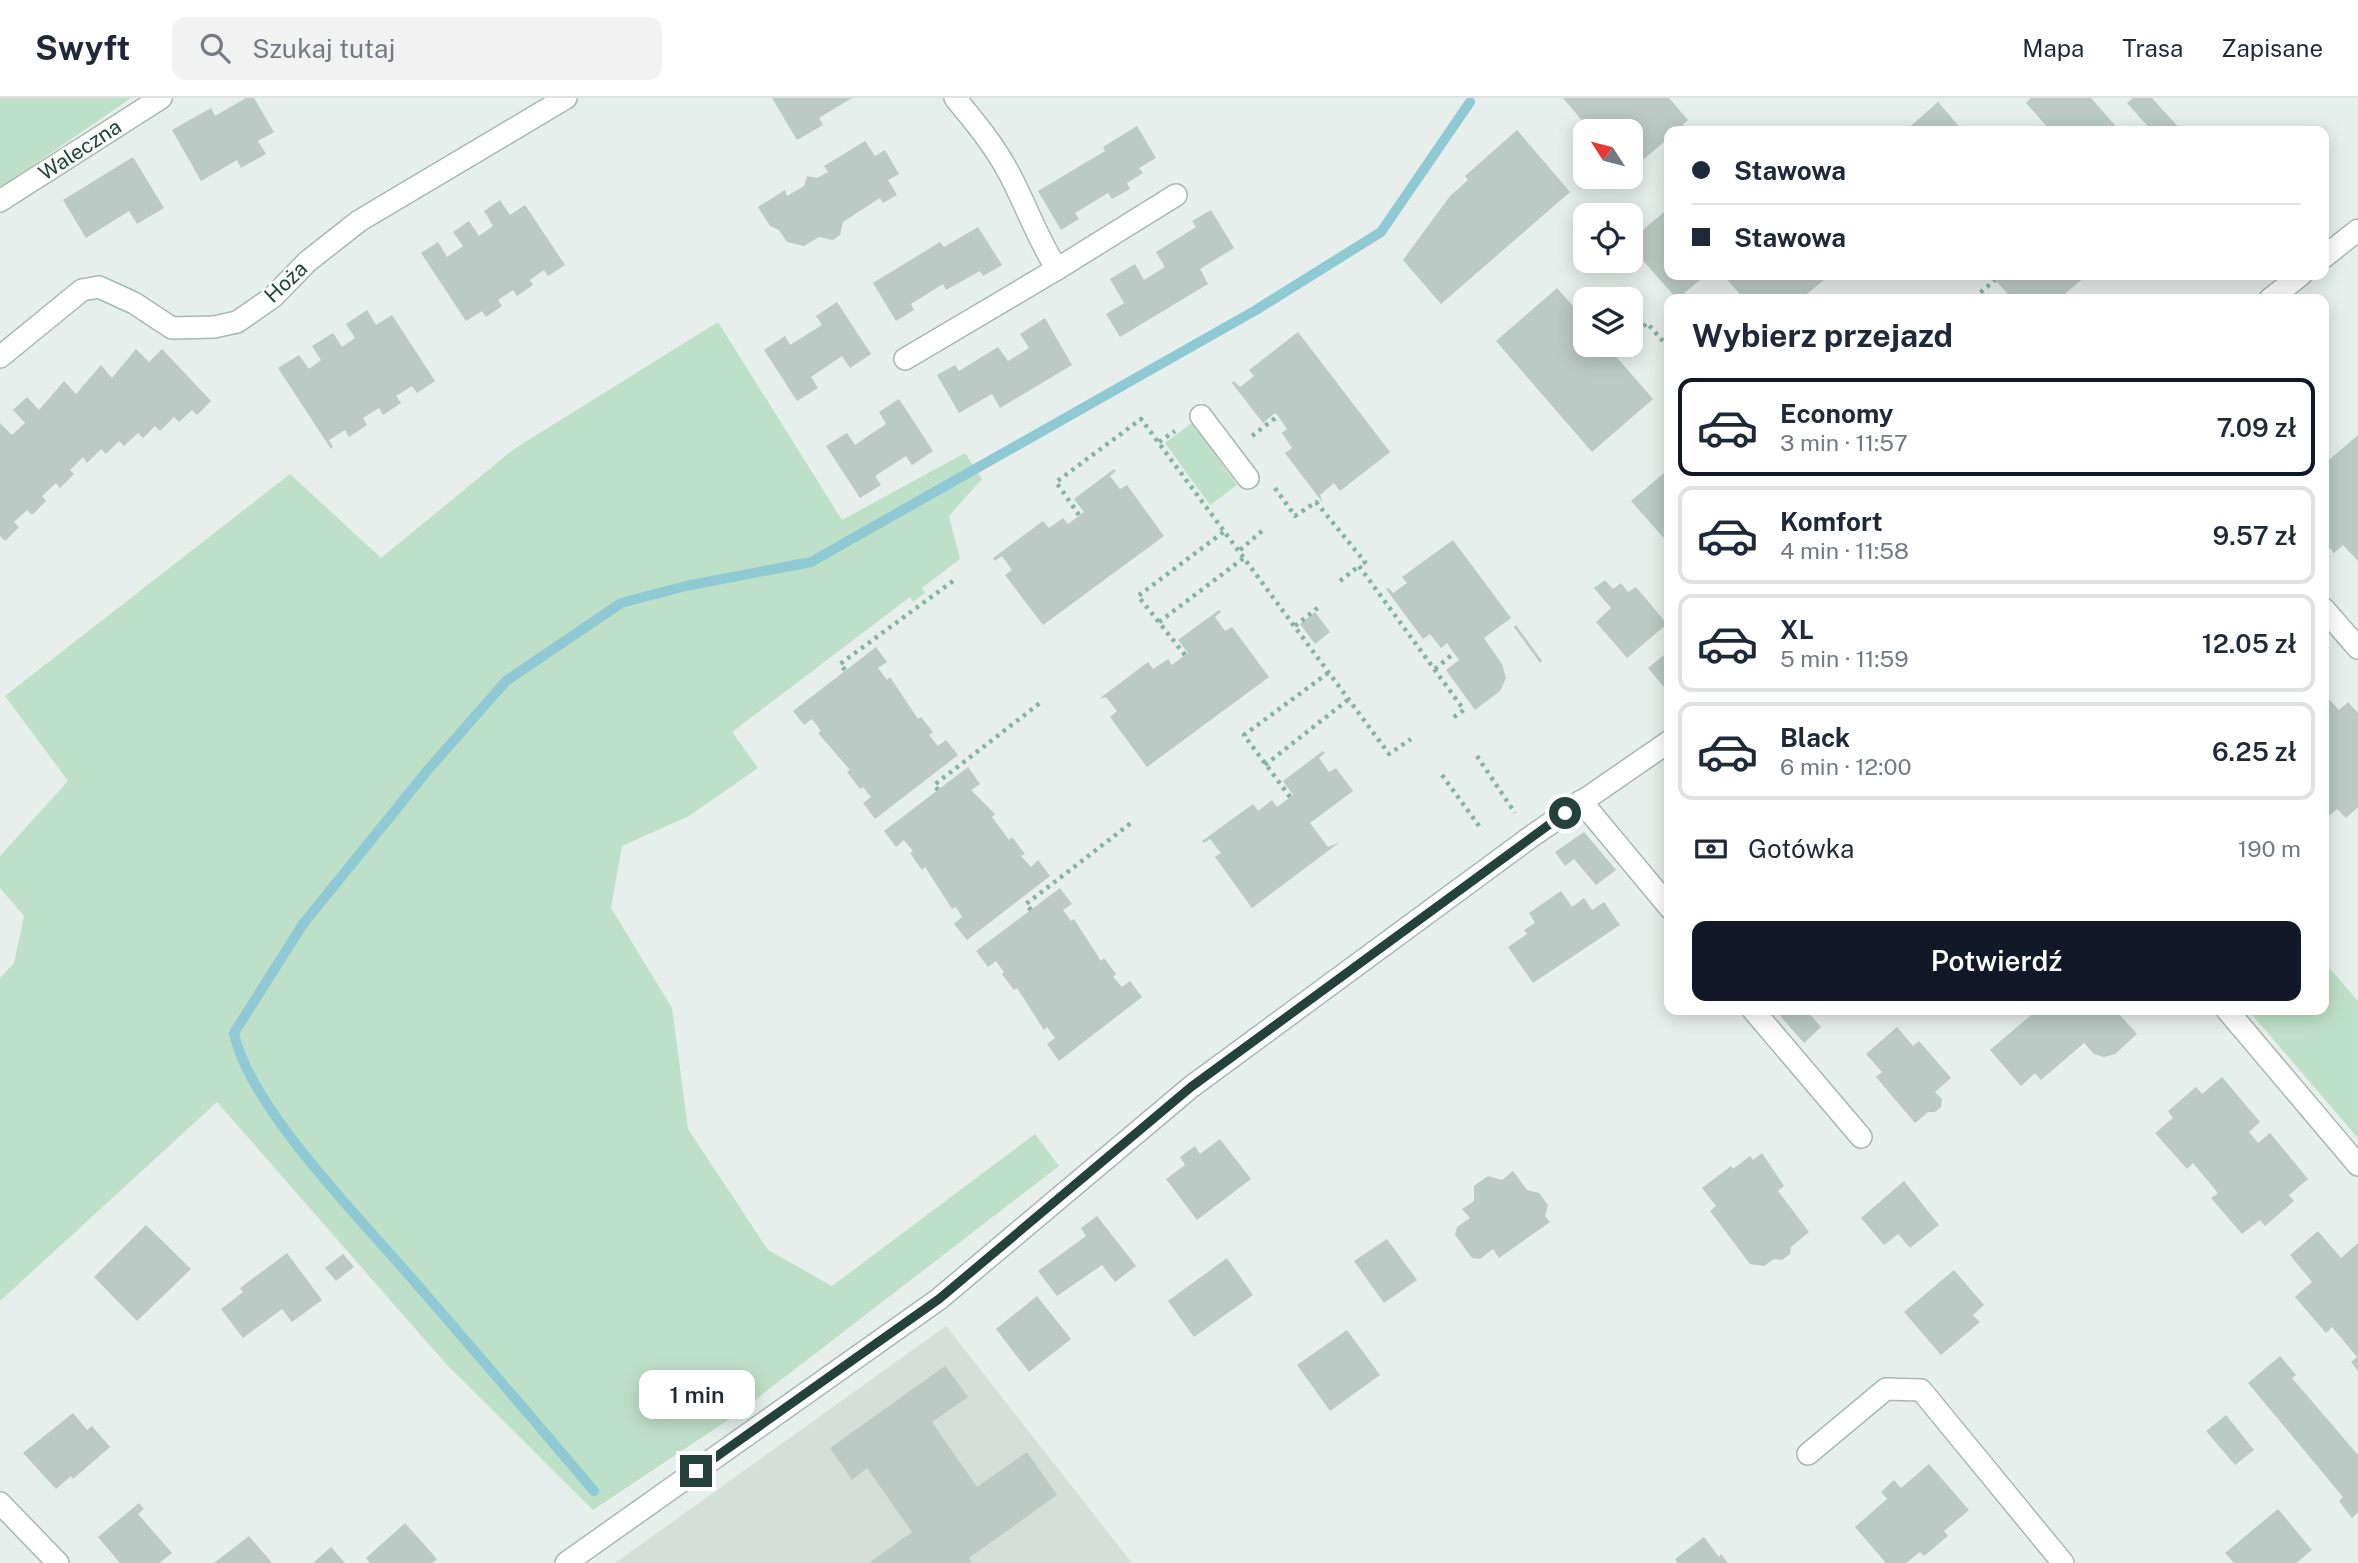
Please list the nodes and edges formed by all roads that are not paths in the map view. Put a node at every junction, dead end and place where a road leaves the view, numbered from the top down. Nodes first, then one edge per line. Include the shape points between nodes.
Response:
1 (161, 98) edge
2 (566, 98) edge
3 (955, 98) edge
4 (1176, 195) dead end
5 (0, 201) edge
6 (2358, 230) edge
7 (2329, 253) edge
8 (1057, 269) junction
9 (2295, 280) edge
10 (2276, 294) edge
11 (0, 357) edge
12 (905, 359) dead end
13 (1201, 416) dead end
14 (1248, 478) dead end
15 (2329, 615) edge
16 (2358, 648) edge
17 (1664, 745) edge
18 (1581, 801) junction
19 (1664, 901) edge
20 (1757, 1015) edge
21 (2231, 1015) edge
22 (1861, 1137) dead end
23 (2358, 1165) edge
24 (1808, 1454) dead end
25 (0, 1503) edge
26 (58, 1563) edge
27 (566, 1563) edge
28 (2063, 1563) edge

1 - 5 street, Waleczna
2 - 11 street, Hoża via 359,221 307,262 273,297 237,322 172,328 99,287 82,290
3 - 8 street via 992,144
4 - 8 street
6 - 7 street
8 - 12 street
9 - 10 street
13 - 14 street
15 - 16 street
17 - 18 street
18 - 19 street
18 - 27 street via 1191,1087 939,1299
20 - 22 street
21 - 23 street
24 - 28 street via 1886,1389 1921,1390
25 - 26 street

